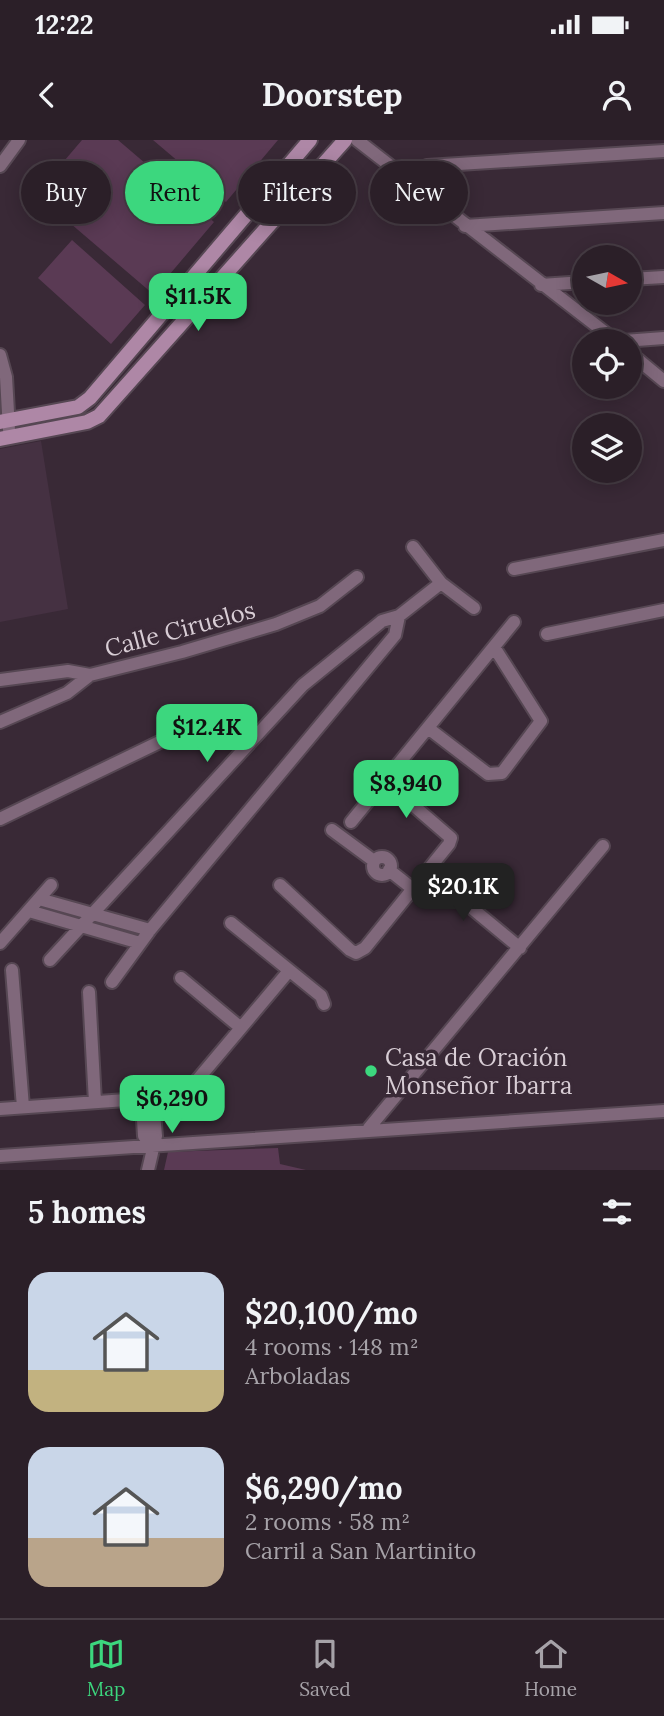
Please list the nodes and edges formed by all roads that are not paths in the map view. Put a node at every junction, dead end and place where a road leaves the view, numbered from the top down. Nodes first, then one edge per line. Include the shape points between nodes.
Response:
1 (19, 140) edge
2 (310, 140) edge
3 (345, 140) edge
4 (357, 140) edge
5 (664, 150) edge
6 (384, 161) edge
7 (468, 163) edge
8 (0, 166) edge
9 (664, 213) edge
10 (463, 224) edge
11 (465, 226) junction
12 (199, 271) junction
13 (664, 277) edge
14 (642, 278) edge
15 (572, 283) edge
16 (541, 285) junction
17 (217, 286) junction
18 (600, 329) edge
19 (664, 338) edge
20 (642, 340) edge
21 (0, 355) edge
22 (642, 363) edge
23 (3, 378) edge
24 (664, 381) edge
25 (4, 421) edge
26 (5, 438) edge
27 (664, 540) edge
28 (414, 547) dead end
29 (514, 569) dead end
30 (357, 577) dead end
31 (441, 583) junction
32 (474, 608) dead end
33 (664, 610) edge
34 (399, 616) junction
35 (514, 622) dead end
36 (547, 634) dead end
37 (494, 647) junction
38 (90, 675) junction
39 (0, 680) edge
40 (0, 722) edge
41 (428, 728) junction
42 (172, 736) dead end
43 (385, 781) junction
44 (0, 819) edge
45 (351, 822) dead end
46 (332, 830) dead end
47 (604, 846) dead end
48 (427, 872) junction
49 (51, 886) dead end
50 (280, 886) dead end
51 (413, 889) junction
52 (39, 898) junction
53 (29, 911) junction
54 (92, 914) junction
55 (0, 923) edge
56 (231, 923) dead end
57 (80, 926) junction
58 (150, 930) junction
59 (3, 938) edge
60 (140, 943) junction
61 (520, 948) junction
62 (50, 960) dead end
63 (12, 971) dead end
64 (288, 972) junction
65 (180, 978) dead end
66 (111, 982) dead end
67 (89, 992) dead end
68 (324, 1004) dead end
69 (241, 1028) junction
70 (147, 1100) junction
71 (95, 1102) junction
72 (23, 1107) junction
73 (0, 1109) edge
74 (664, 1111) edge
75 (369, 1128) junction
76 (152, 1146) junction
77 (0, 1156) edge
78 (148, 1170) edge

1 - 8 street
2 - 12 street
3 - 17 street
4 - 6 street
5 - 7 street
9 - 11 street
10 - 11 street
11 - 16 street
12 - 17 street
12 - 25 street via 90,398 78,407
13 - 14 street
15 - 16 street
16 - 18 street
17 - 26 street via 99,416
19 - 20 street
21 - 23 street
22 - 24 street
23 - 25 street
25 - 26 street
27 - 29 street
28 - 31 street
30 - 38 street, Calle Ciruelos via 320,606 276,624
31 - 32 street
31 - 34 street
33 - 36 street
34 - 54 street via 382,621 303,685
34 - 58 street via 395,635
35 - 37 street
37 - 41 street
37 - 41 street via 541,721 502,773 488,774
38 - 39 street, Calle Ciruelos via 68,671
38 - 40 street via 67,693
41 - 43 street
42 - 44 street
43 - 45 street
43 - 48 street via 451,838
46 - 51 street via 374,861 377,874 389,870
47 - 61 street
48 - 51 street
48 - 61 street
49 - 52 street
50 - 51 street via 356,953
52 - 53 street
52 - 54 street
53 - 57 street
53 - 59 street
54 - 57 street
54 - 58 street
55 - 59 street
56 - 64 street
57 - 60 street
57 - 62 street
58 - 60 street
60 - 66 street
61 - 75 street
63 - 72 street
64 - 68 street via 321,996
64 - 69 street
65 - 69 street
67 - 71 street
69 - 70 street via 188,1091
70 - 71 street
70 - 76 street via 156,1136
71 - 72 street
72 - 73 street
74 - 75 street
75 - 76 street
76 - 77 street
76 - 78 street

